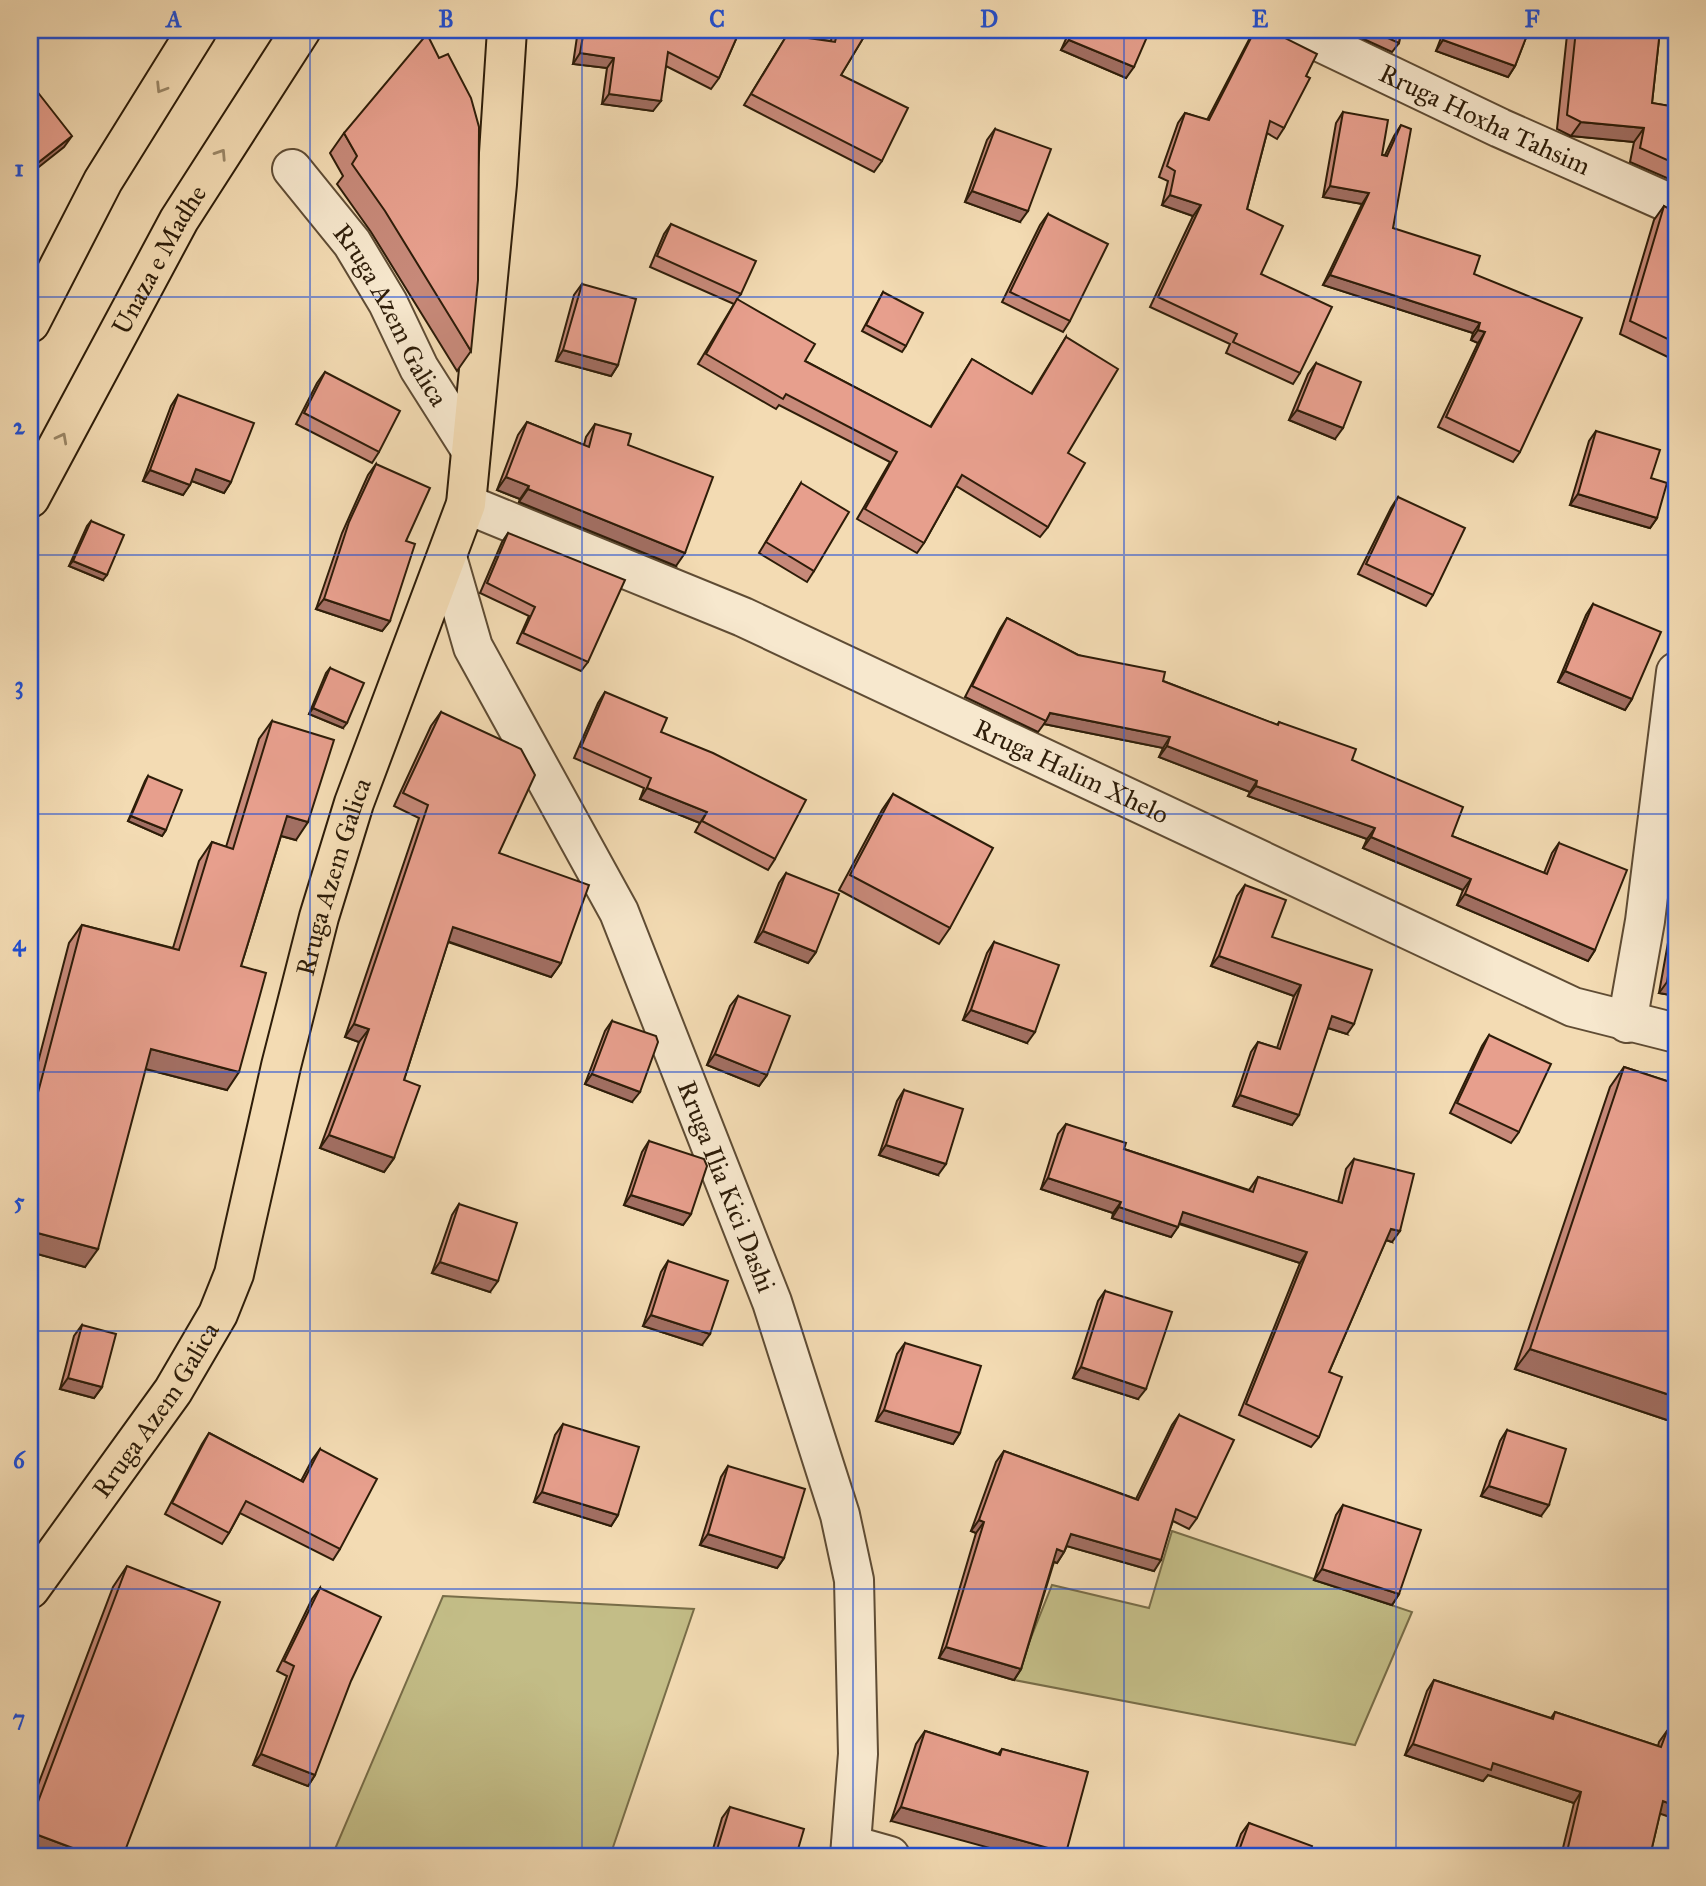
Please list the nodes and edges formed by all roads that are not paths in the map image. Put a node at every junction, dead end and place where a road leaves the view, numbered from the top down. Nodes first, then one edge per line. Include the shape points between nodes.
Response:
1 (197, 30) edge
2 (301, 30) edge
3 (507, 30) edge
4 (1295, 30) edge
5 (292, 169) dead end
6 (1676, 206) edge
7 (30, 323) edge
8 (471, 450) junction
9 (30, 498) edge
10 (466, 503) junction
11 (447, 557) junction
12 (1676, 672) edge
13 (1627, 1023) junction
14 (1676, 1033) edge
15 (30, 1589) edge
16 (851, 1850) edge
17 (890, 1856) edge

1 -> 7 main road via 103,181
9 -> 2 main road, Unaza e Madhe via 179,220
3 - 8 main road
4 - 6 street, Rruga Hoxha Tahsim
5 - 8 street, Rruga Azem Galica via 352,243 419,368
8 - 10 main road, Rruga Azem Galica
10 - 11 main road, Rruga Azem Galica
10 - 13 street, Rruga Halim Xhelo via 743,617 1573,1007
11 - 15 main road, Rruga Azem Galica via 354,803 319,917 248,1219 218,1314 173,1391
11 - 16 street, Rruga Ilia Kici Dashi via 473,647 619,912 772,1302 840,1515 853,1580 858,1754
12 - 13 street via 1645,921
13 - 14 street, Rruga Halim Xhelo
16 - 17 street

